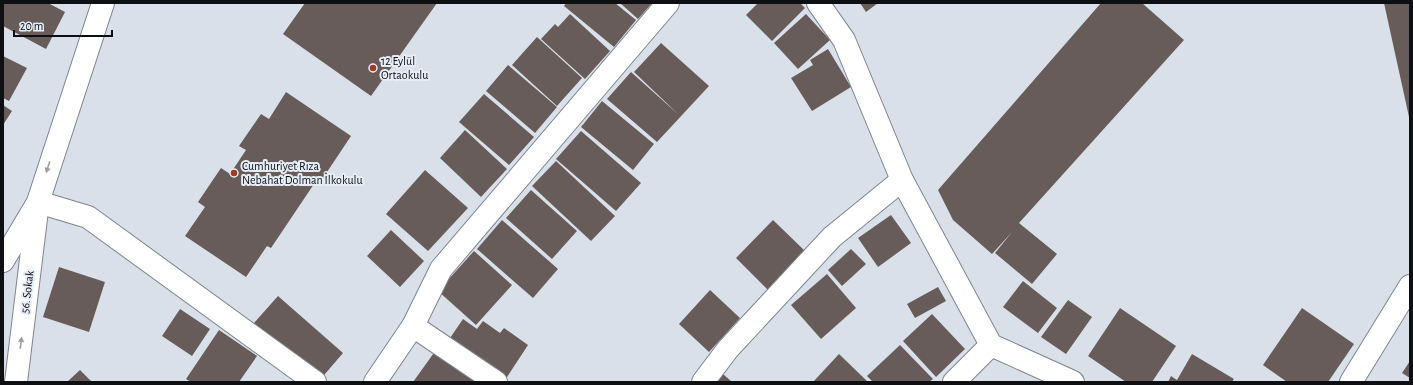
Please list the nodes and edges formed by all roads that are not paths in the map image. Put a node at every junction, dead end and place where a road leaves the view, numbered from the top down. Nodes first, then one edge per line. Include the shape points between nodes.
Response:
1 (103, 3) edge
2 (668, 3) edge
3 (818, 3) edge
4 (902, 180) junction
5 (38, 202) junction
6 (3, 261) edge
7 (1410, 286) edge
8 (413, 326) junction
9 (991, 345) junction
10 (16, 382) edge
11 (315, 382) edge
12 (375, 382) edge
13 (496, 382) edge
14 (703, 382) edge
15 (954, 382) edge
16 (1073, 382) edge
17 (1351, 382) edge

1 -> 5 street
2 - 8 street via 441,269
3 - 4 street via 844,40
4 - 9 street
4 - 14 street via 832,237 728,349
5 - 6 street
10 -> 5 street, 56. Sokak
5 - 11 street via 88,217
7 - 17 street
8 - 12 street
8 - 13 street
9 - 15 street
9 - 16 street

